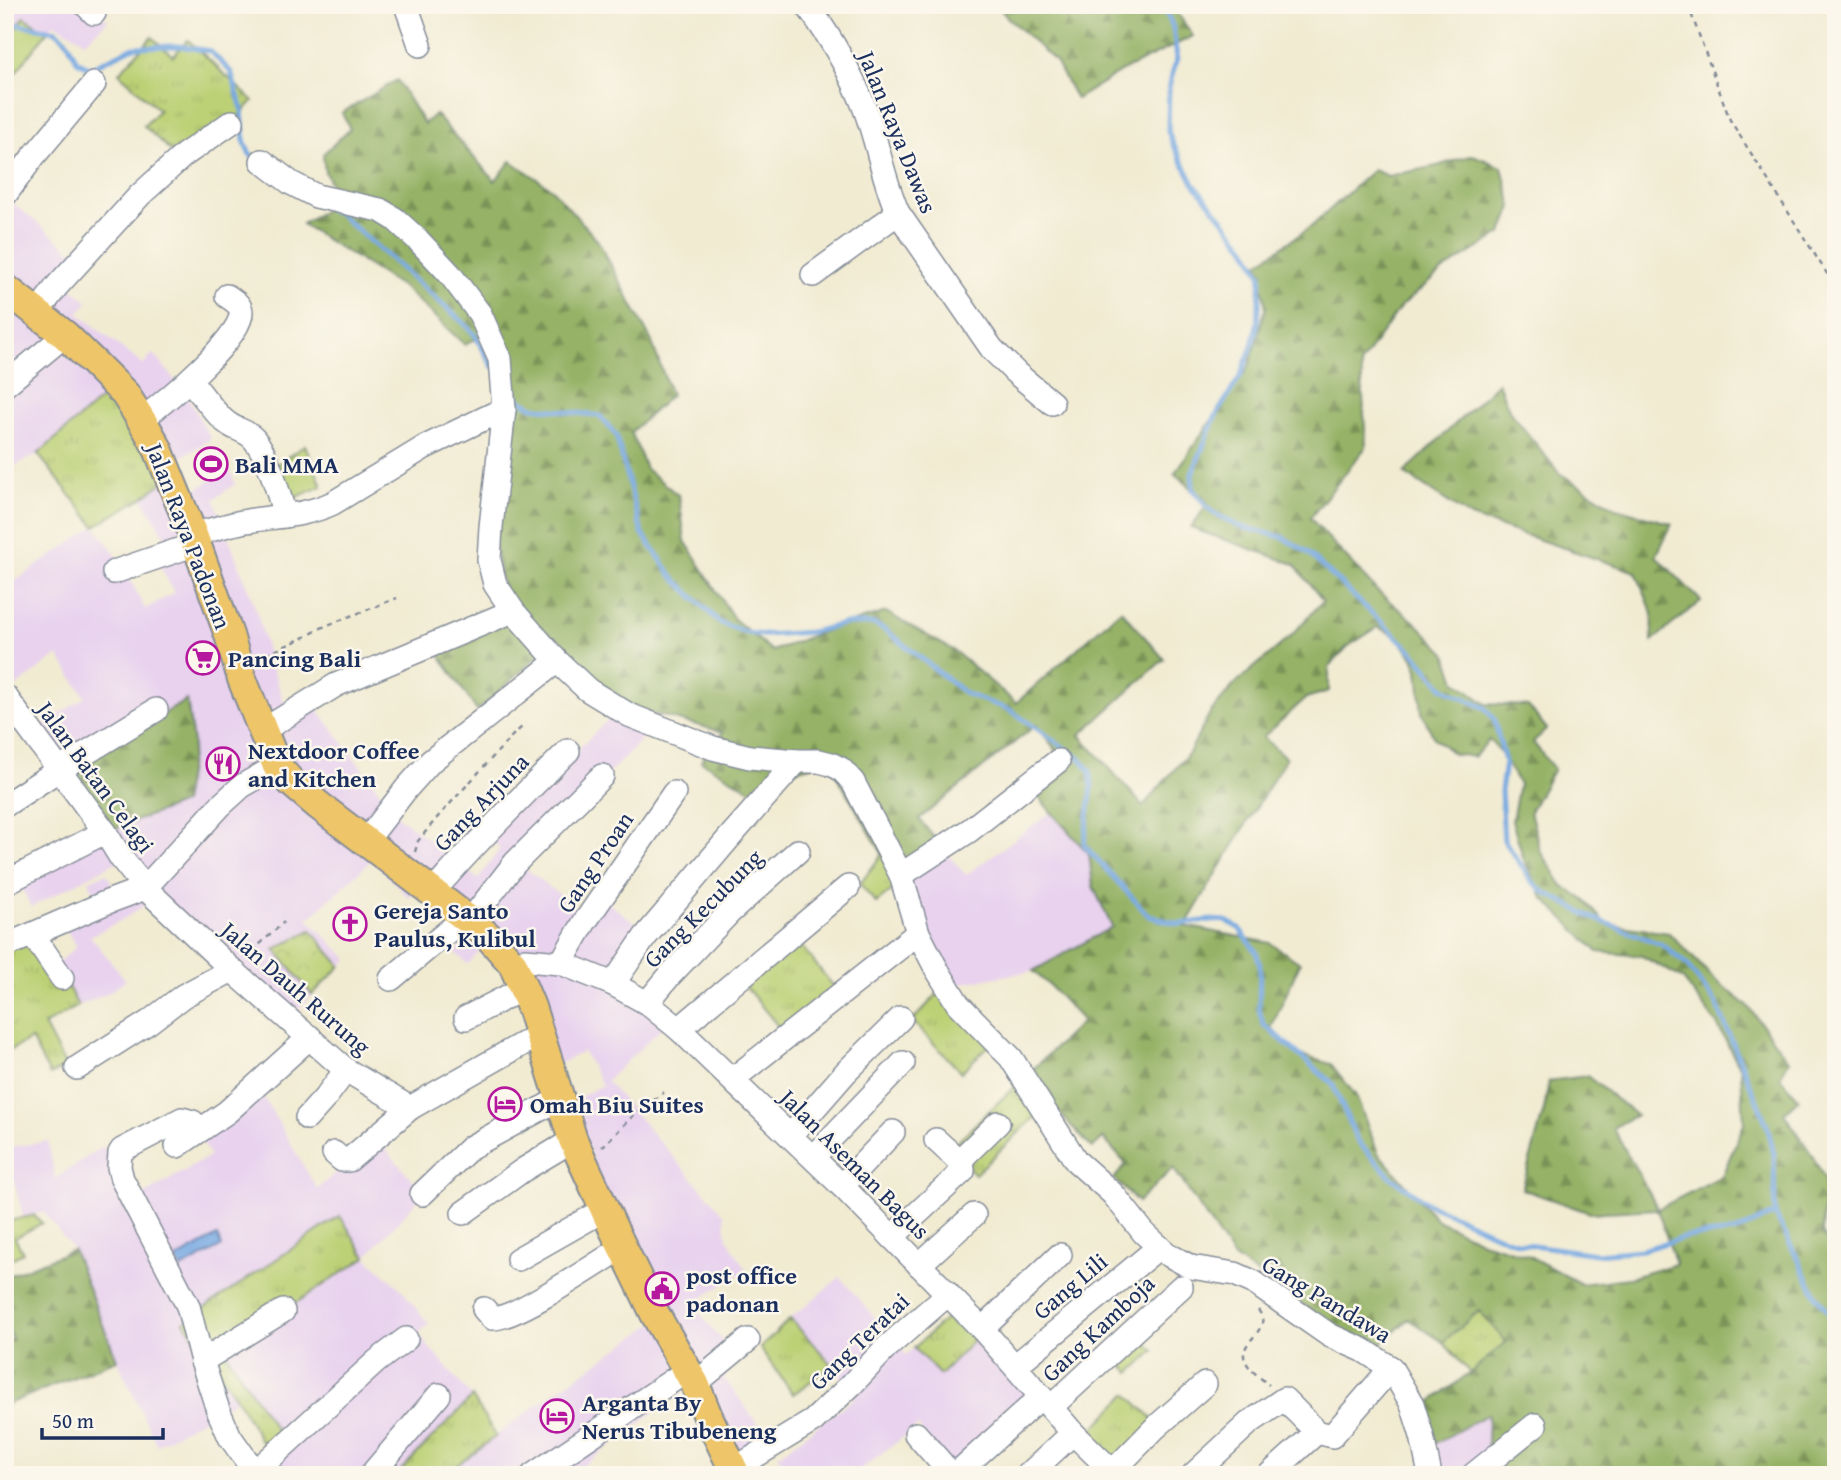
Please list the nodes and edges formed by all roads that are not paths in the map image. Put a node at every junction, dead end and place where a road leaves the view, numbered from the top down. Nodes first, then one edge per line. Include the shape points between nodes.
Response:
1 (406, 5) edge
2 (807, 5) edge
3 (420, 45) dead end
4 (94, 84) dead end
5 (232, 122) dead end
6 (262, 161) dead end
7 (5, 195) edge
8 (898, 213) junction
9 (813, 275) dead end
10 (5, 288) edge
11 (227, 296) dead end
12 (37, 313) junction
13 (65, 335) junction
14 (190, 381) junction
15 (5, 385) edge
16 (1052, 403) dead end
17 (504, 409) junction
18 (141, 420) junction
19 (285, 516) junction
20 (195, 540) junction
21 (114, 572) dead end
22 (513, 611) junction
23 (557, 661) junction
24 (5, 696) edge
25 (156, 710) dead end
26 (12, 720) edge
27 (262, 731) junction
28 (568, 751) dead end
29 (797, 761) junction
30 (1058, 761) dead end
31 (276, 766) junction
32 (60, 769) junction
33 (603, 776) dead end
34 (674, 793) dead end
35 (5, 805) edge
36 (105, 832) junction
37 (367, 840) junction
38 (798, 851) dead end
39 (901, 875) junction
40 (5, 883) edge
41 (848, 887) dead end
42 (145, 888) junction
43 (433, 891) junction
44 (468, 919) junction
45 (918, 933) junction
46 (33, 935) junction
47 (5, 946) edge
48 (561, 963) junction
49 (232, 970) junction
50 (519, 976) junction
51 (62, 978) dead end
52 (391, 979) dead end
53 (613, 984) junction
54 (647, 1003) junction
55 (466, 1018) dead end
56 (901, 1018) dead end
57 (679, 1029) junction
58 (540, 1034) junction
59 (310, 1037) junction
60 (903, 1063) dead end
61 (77, 1068) dead end
62 (346, 1070) junction
63 (733, 1079) junction
64 (559, 1099) junction
65 (410, 1108) junction
66 (307, 1118) dead end
67 (998, 1123) dead end
68 (200, 1130) junction
69 (893, 1132) dead end
70 (790, 1135) junction
71 (936, 1140) dead end
72 (177, 1146) dead end
73 (579, 1152) junction
74 (334, 1153) dead end
75 (813, 1157) junction
76 (959, 1161) junction
77 (842, 1186) junction
78 (422, 1194) dead end
79 (604, 1210) junction
80 (463, 1213) dead end
81 (974, 1215) dead end
82 (892, 1237) junction
83 (1158, 1247) junction
84 (622, 1248) junction
85 (1060, 1255) dead end
86 (518, 1259) dead end
87 (919, 1265) junction
88 (1181, 1287) dead end
89 (948, 1294) junction
90 (484, 1309) dead end
91 (282, 1311) dead end
92 (982, 1329) junction
93 (406, 1339) dead end
94 (748, 1340) dead end
95 (202, 1362) junction
96 (1015, 1366) junction
97 (1391, 1368) junction
98 (691, 1377) junction
99 (1205, 1384) dead end
100 (439, 1395) dead end
101 (1046, 1402) junction
102 (1535, 1425) dead end
103 (1317, 1432) junction
104 (1073, 1433) junction
105 (916, 1434) dead end
106 (735, 1472) edge
107 (256, 1473) edge
108 (1115, 1473) edge
109 (371, 1475) edge
110 (533, 1475) edge
111 (954, 1475) edge
112 (1028, 1475) edge
113 (1193, 1475) edge
114 (1269, 1475) edge
115 (1429, 1475) edge
116 (1473, 1475) edge

1 - 3 street
2 - 8 street, Jalan Raya Dawas via 852,78
4 - 7 street
5 - 12 street via 184,155 140,195
6 - 17 street, Gang Pandawa via 316,196 380,210 418,240 480,314 500,359
8 - 9 street
8 - 16 street, Jalan Raya Dawas via 992,349
10 - 12 main road, Jalan Raya Padonan
11 - 14 street via 240,307 239,321
12 - 13 main road, Jalan Raya Padonan
13 - 15 street
13 - 18 main road, Jalan Raya Padonan via 125,394
14 - 18 street
14 - 19 street via 226,422 255,440
17 - 19 street via 425,447 333,503
17 - 22 street, Gang Pandawa via 489,560 495,584
18 - 20 main road, Jalan Raya Padonan via 158,449
19 - 20 street via 244,522
20 - 21 street
20 - 27 main road, Jalan Raya Padonan
22 - 23 street, Gang Pandawa
22 - 27 street via 336,685
23 - 29 street, Gang Pandawa via 588,690 629,715 713,748
23 - 37 street via 431,761
24 - 26 street, Jalan Batan Celagi
25 - 32 street
26 - 32 street, Jalan Batan Celagi
27 - 31 main road, Jalan Raya Padonan
28 - 43 street, Gang Arjuna
29 - 39 street, Gang Pandawa via 831,764 853,782
29 - 53 street via 653,927
30 - 39 street via 970,830
31 - 37 main road, Jalan Raya Padonan
31 - 42 street via 220,806
32 - 35 street
32 - 36 street, Jalan Batan Celagi
33 - 44 street via 515,863
34 - 48 street, Gang Proan
36 - 40 street
36 - 42 street, Jalan Batan Celagi
37 - 43 main road, Jalan Raya Padonan
38 - 54 street, Gang Kecubung via 729,913
39 - 45 street, Gang Pandawa
41 - 57 street
42 - 46 street
42 - 49 street, Jalan Dauh Rurung
43 - 44 main road, Jalan Raya Padonan
44 - 50 main road, Jalan Raya Padonan via 490,938
44 - 52 street
45 - 63 street
45 - 83 street, Gang Pandawa via 958,1004 1011,1058 1076,1161 1113,1194
46 - 47 street
46 - 51 street
48 - 50 street, Jalan Aseman Bagus via 525,960
48 - 53 street, Jalan Aseman Bagus
49 - 59 street, Jalan Dauh Rurung
49 - 61 street via 183,996
50 - 55 street
50 - 58 main road, Jalan Raya Padonan
53 - 54 street, Jalan Aseman Bagus
54 - 57 street, Jalan Aseman Bagus
56 - 70 street
57 - 63 street, Jalan Aseman Bagus
58 - 64 main road, Jalan Raya Padonan
58 - 65 street
59 - 62 street, Jalan Dauh Rurung
59 - 68 street via 227,1112
60 - 75 street
62 - 65 street, Jalan Dauh Rurung
62 - 66 street
63 - 70 street, Jalan Aseman Bagus
64 - 73 main road, Jalan Raya Padonan
64 - 78 street via 471,1147
65 - 74 street via 349,1160
67 - 76 street
68 - 72 street
68 - 95 street via 182,1119 121,1151 119,1167 188,1306
69 - 77 street
70 - 75 street, Jalan Aseman Bagus
71 - 76 street
73 - 79 main road, Jalan Raya Padonan
73 - 80 street via 523,1170
75 - 77 street, Jalan Aseman Bagus
76 - 82 street via 963,1171
77 - 82 street, Jalan Aseman Bagus
79 - 84 main road, Jalan Raya Padonan
79 - 86 street
81 - 87 street
82 - 87 street, Jalan Aseman Bagus
83 - 96 street, Gang Lili
83 - 97 street, Gang Pandawa via 1191,1267 1235,1274 1253,1282 1329,1335
84 - 90 street via 522,1309 498,1319
84 - 98 main road, Jalan Raya Padonan
85 - 92 street
87 - 89 street, Jalan Aseman Bagus
88 - 101 street, Gang Kamboja
89 - 92 street, Jalan Aseman Bagus
89 - 106 street, Gang Teratai via 813,1421
91 - 95 street
92 - 96 street, Jalan Aseman Bagus
93 - 107 street
94 - 98 street
95 - 107 street via 230,1437
96 - 101 street, Jalan Aseman Bagus
97 - 103 street via 1336,1433 1328,1437
97 - 115 street, Gang Pandawa via 1412,1404
98 - 106 main road, Jalan Raya Padonan
98 - 110 street
99 - 108 street via 1155,1428
100 - 109 street
101 - 104 street, Jalan Aseman Bagus
101 - 111 street, Gang Kamboja
102 - 116 street
103 - 113 street via 1284,1399 1249,1423
103 - 114 street
104 - 108 street, Jalan Aseman Bagus
104 - 112 street
105 - 111 street

